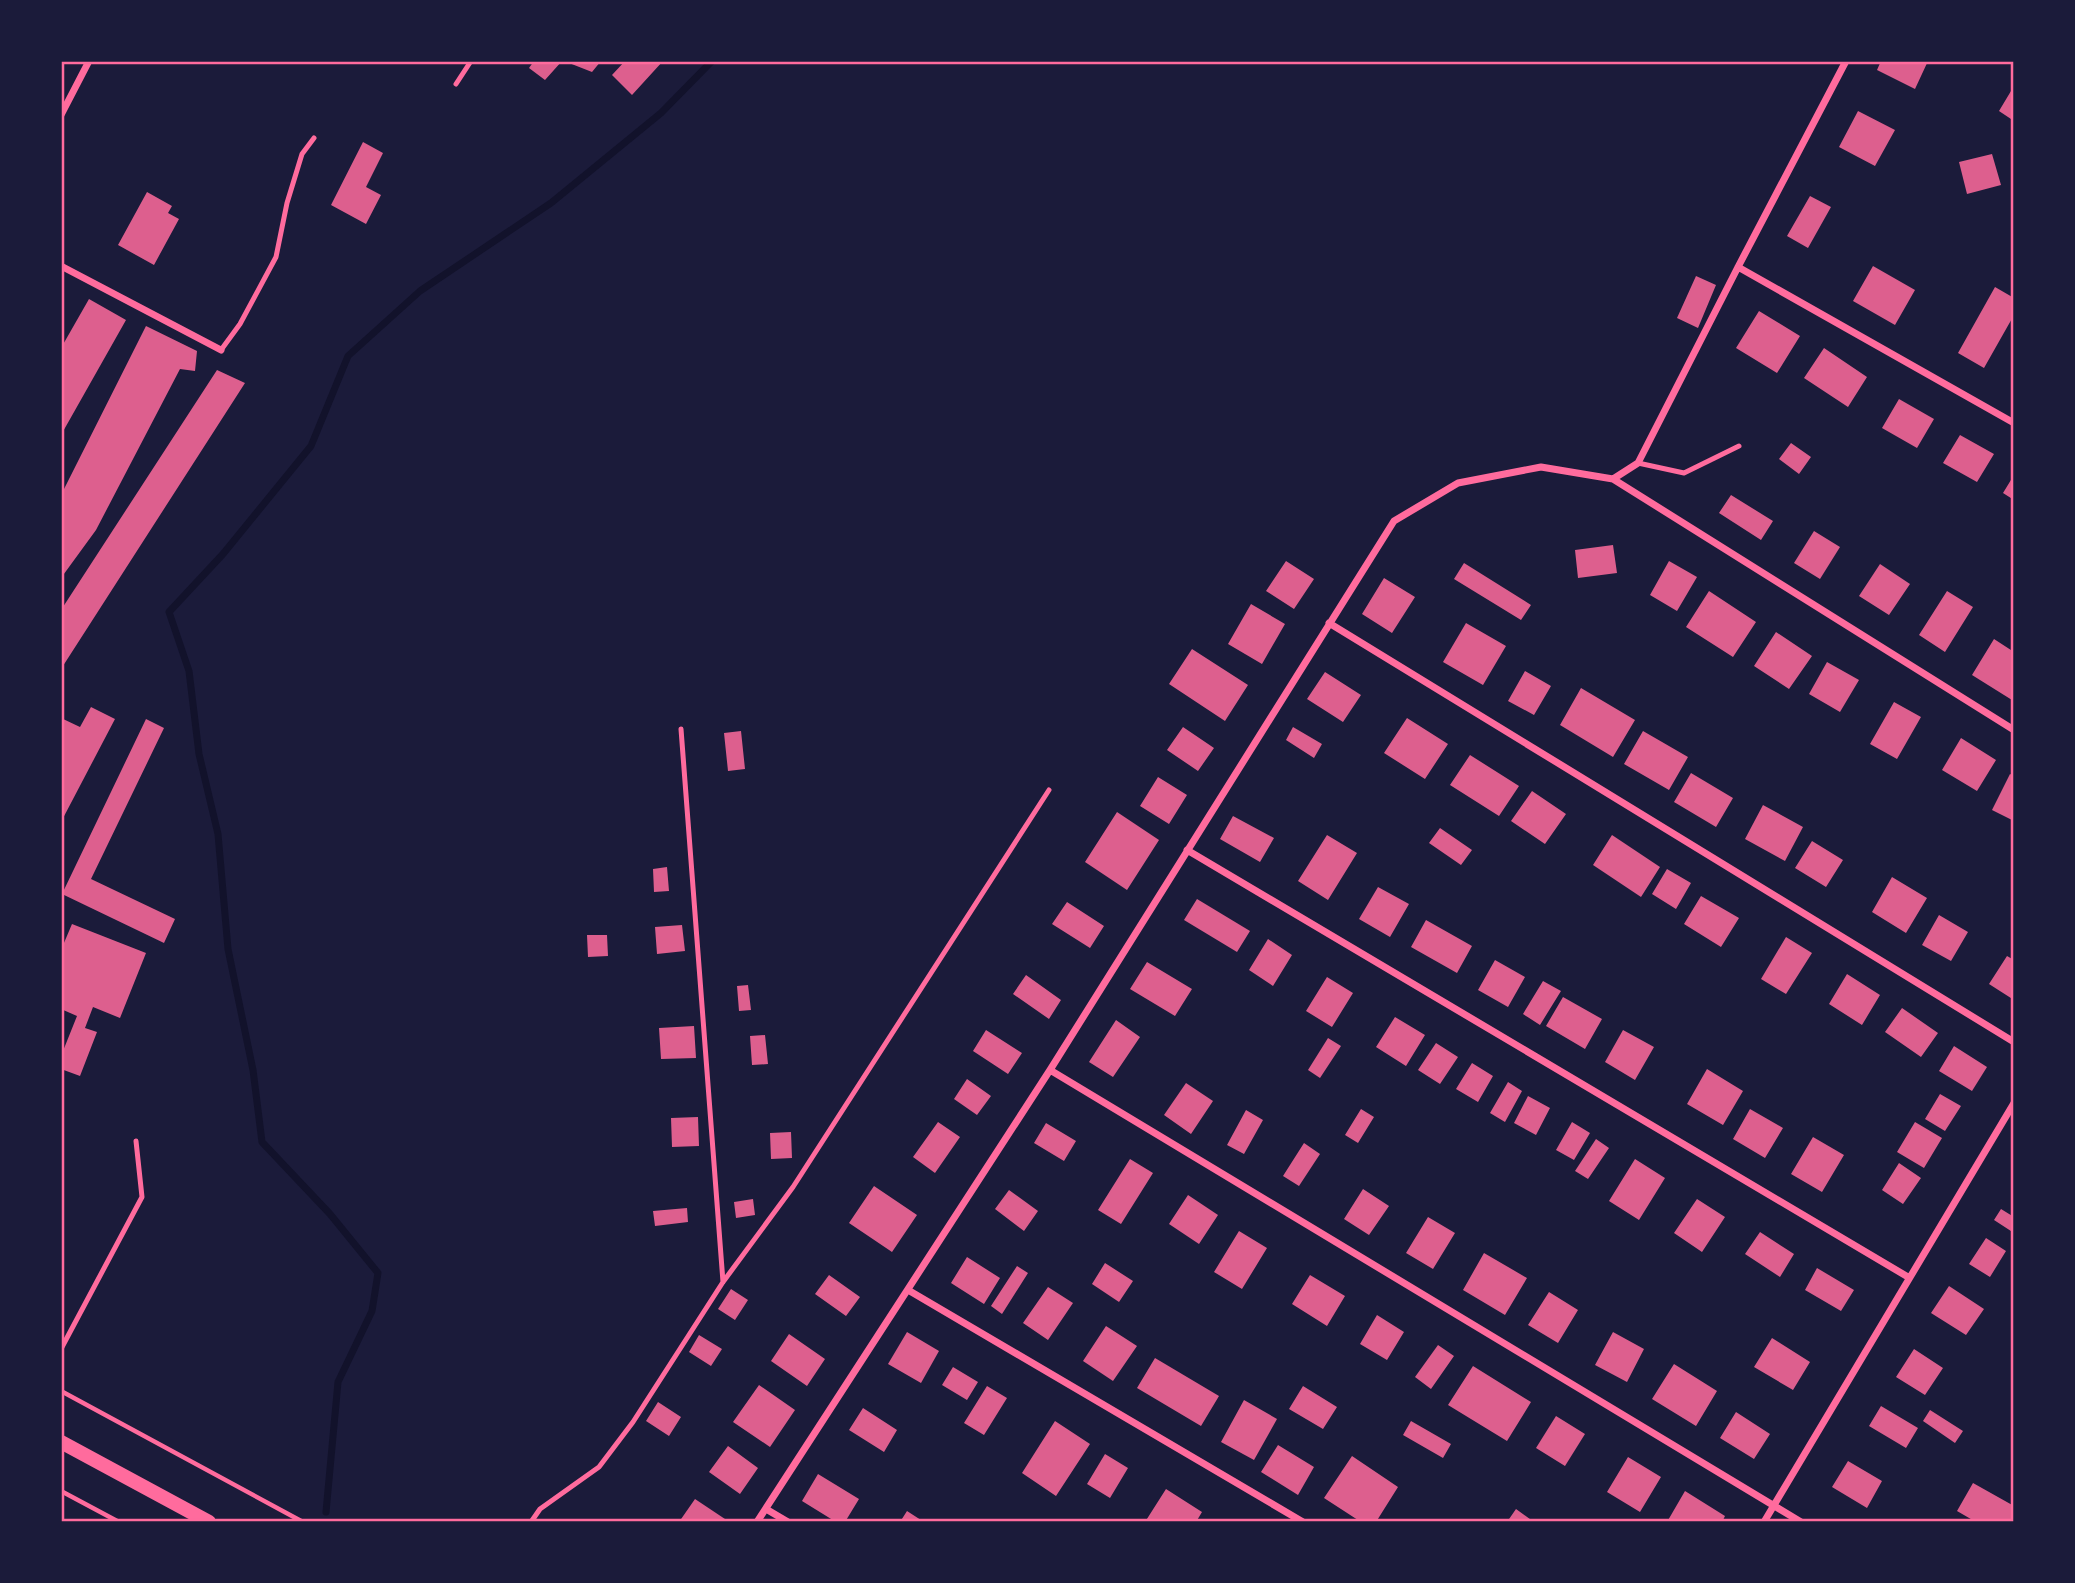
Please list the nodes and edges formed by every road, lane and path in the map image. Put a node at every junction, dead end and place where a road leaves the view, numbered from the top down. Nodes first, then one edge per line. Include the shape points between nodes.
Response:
1 (89, 61) edge
2 (471, 61) edge
3 (1846, 61) edge
4 (456, 84) dead end
5 (61, 115) edge
6 (314, 138) dead end
7 (61, 266) edge
8 (1738, 267) junction
9 (221, 350) joint
10 (2014, 423) edge
11 (1739, 446) dead end
12 (1638, 463) junction
13 (1614, 479) junction
14 (1329, 623) junction
15 (681, 729) dead end
16 (2014, 730) edge
17 (1049, 790) dead end
18 (1187, 850) junction
19 (2014, 1042) edge
20 (1050, 1070) junction
21 (2014, 1103) edge
22 (136, 1141) dead end
23 (1909, 1277) junction
24 (723, 1282) junction
25 (908, 1290) junction
26 (61, 1349) edge
27 (61, 1391) edge
28 (61, 1442) edge
29 (61, 1491) edge
30 (1775, 1504) junction
31 (766, 1509) junction
32 (118, 1522) edge
33 (209, 1522) edge
34 (303, 1522) edge
35 (531, 1522) edge
36 (757, 1522) edge
37 (788, 1522) edge
38 (1303, 1522) edge
39 (1764, 1522) edge
40 (1801, 1522) edge

1 - 5 street
2 - 4 lane
3 - 8 street
6 - 9 lane via 302,154 276,257
7 - 9 street
8 - 10 street
8 - 12 street
11 - 12 lane via 1684,473
12 - 13 street
13 - 14 street via 1541,467 1458,483 1394,520
13 - 16 street
14 - 18 street
14 - 19 street
15 - 24 lane
17 - 24 lane via 793,1187
18 - 20 street
18 - 23 street
20 - 25 street
20 - 30 street
21 - 23 street
22 - 26 lane via 142,1197
23 - 30 street
24 - 35 lane via 599,1467 540,1509
25 - 31 street
25 - 38 street
27 - 34 path
28 - 33 main road
29 - 32 path
30 - 39 street
30 - 40 street
31 - 36 street
31 - 37 street

